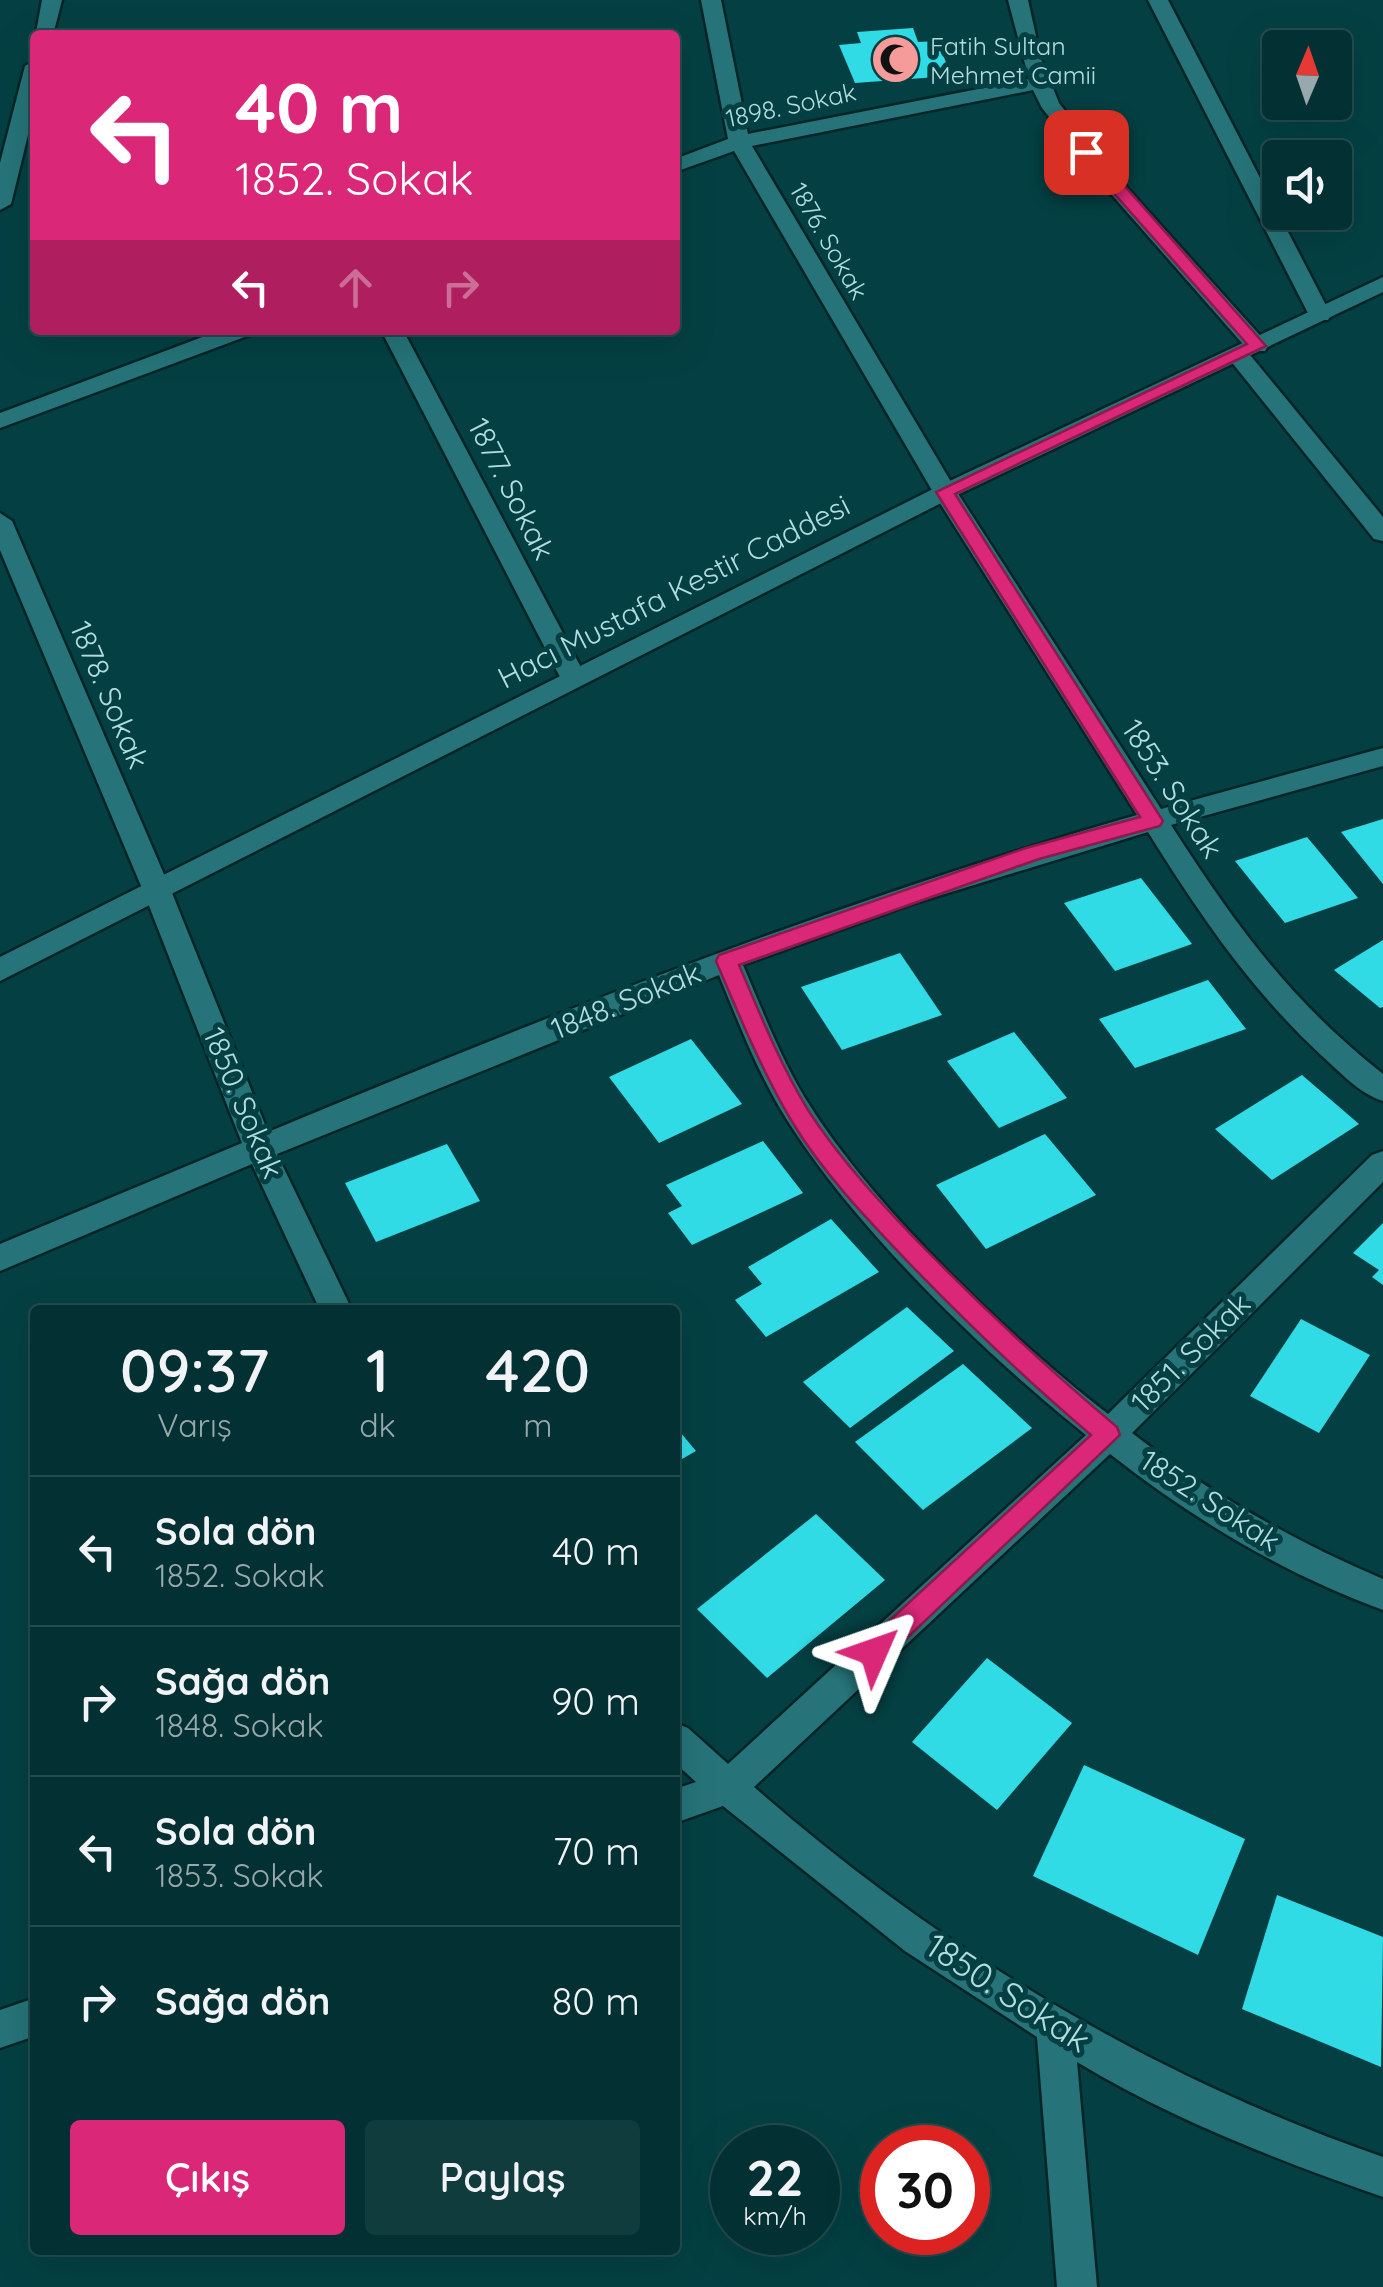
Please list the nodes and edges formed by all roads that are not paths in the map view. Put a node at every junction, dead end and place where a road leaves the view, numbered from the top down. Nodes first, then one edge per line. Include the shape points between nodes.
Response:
1 (52, 0) edge
2 (711, 0) edge
3 (1018, 0) edge
4 (1158, 0) edge
5 (44, 30) edge
6 (1039, 83) junction
7 (30, 86) edge
8 (739, 142) junction
9 (680, 164) edge
10 (0, 204) edge
11 (1383, 284) edge
12 (1320, 314) junction
13 (229, 335) edge
14 (395, 335) edge
15 (1247, 350) junction
16 (0, 421) edge
17 (945, 492) junction
18 (0, 521) edge
19 (1383, 533) edge
20 (572, 678) junction
21 (1383, 757) edge
22 (1153, 821) junction
23 (158, 893) junction
24 (727, 961) junction
25 (0, 970) edge
26 (1383, 1090) edge
27 (260, 1148) junction
28 (1383, 1163) edge
29 (0, 1258) edge
30 (334, 1305) edge
31 (1108, 1435) junction
32 (1383, 1595) edge
33 (680, 1745) edge
34 (728, 1788) junction
35 (680, 1804) edge
36 (30, 2020) edge
37 (0, 2029) edge
38 (1055, 2029) junction
39 (1383, 2178) edge
40 (1077, 2287) edge

1 - 5 street
2 - 8 street, 1876. Sokak
3 - 6 street
4 - 12 street
6 - 8 street, 1898. Sokak
6 - 15 street via 1058,117
7 - 10 street
8 - 9 street, 1898. Sokak
8 - 17 street, 1876. Sokak
11 - 12 street, Hacı Mustafa Kestir Caddesi
12 - 15 street, Hacı Mustafa Kestir Caddesi
13 - 16 street
14 - 20 street, 1877. Sokak
15 - 17 street, Hacı Mustafa Kestir Caddesi
15 - 19 street
17 - 20 street, Hacı Mustafa Kestir Caddesi
17 - 22 street, 1853. Sokak
18 - 23 street, 1878. Sokak
20 - 23 street, Hacı Mustafa Kestir Caddesi
21 - 22 street, 1848. Sokak
22 - 24 street, 1848. Sokak via 1034,853
22 - 26 street, 1853. Sokak via 1261,976
23 - 25 street, Hacı Mustafa Kestir Caddesi
23 - 27 street, 1850. Sokak
24 - 27 street, 1848. Sokak
24 - 31 street, 1852. Sokak via 768,1057 840,1170 1011,1353
27 - 29 street, 1848. Sokak
27 - 30 street, 1850. Sokak
28 - 31 street, 1851. Sokak
31 - 32 street, 1852. Sokak via 1290,1553
31 - 34 street, 1851. Sokak
33 - 34 street, 1850. Sokak
34 - 35 street, 1851. Sokak
34 - 38 street, 1850. Sokak via 845,1883
36 - 37 street
38 - 39 street, 1850. Sokak via 1199,2105
38 - 40 street

